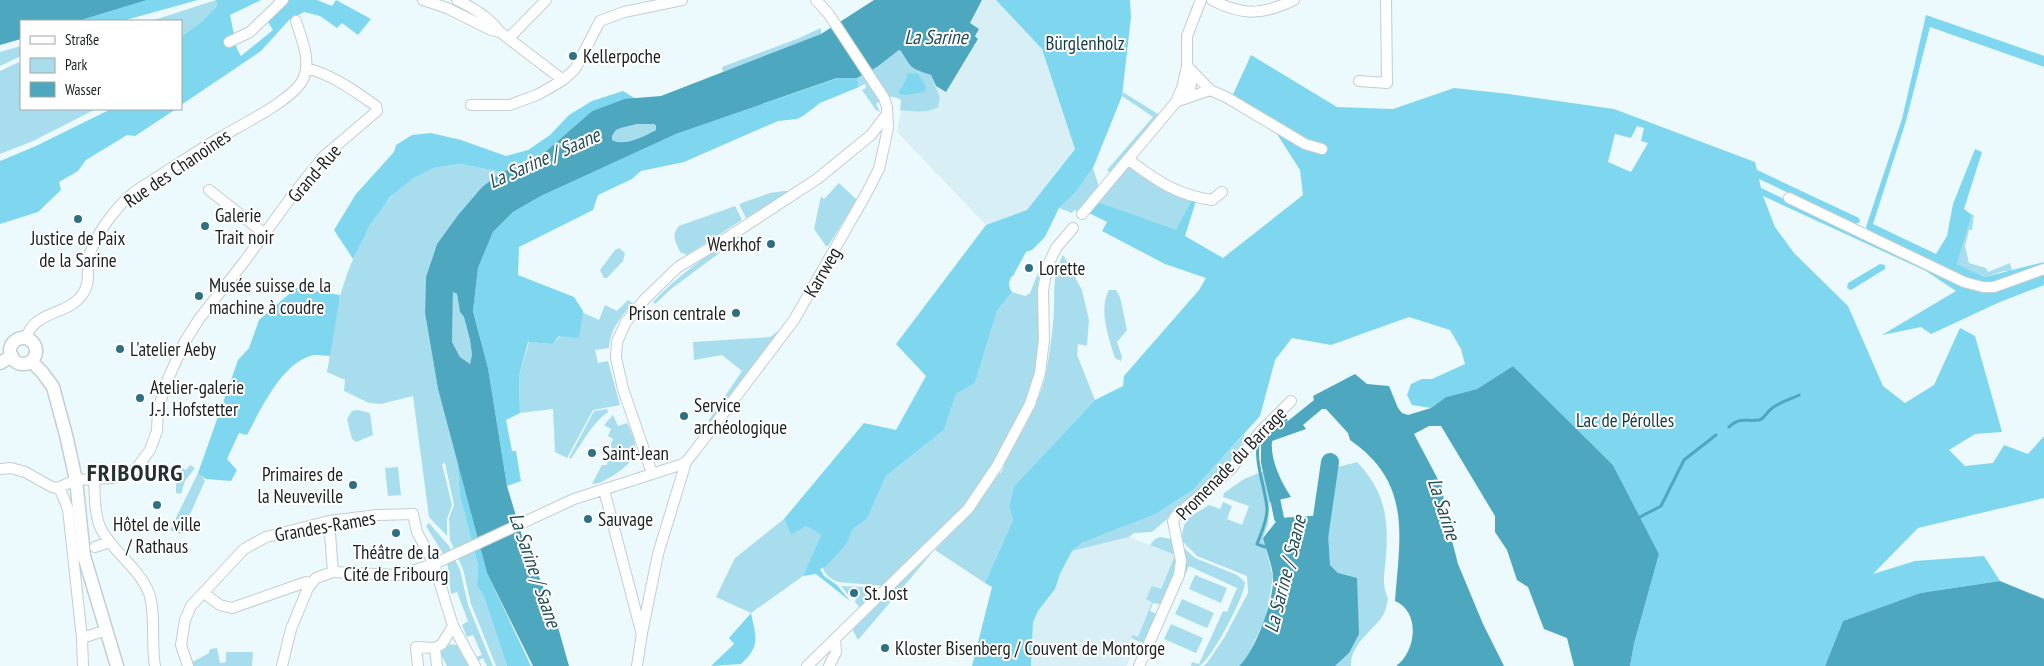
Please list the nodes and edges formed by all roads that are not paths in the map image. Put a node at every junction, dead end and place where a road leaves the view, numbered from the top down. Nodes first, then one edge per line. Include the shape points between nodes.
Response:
1 (283, 0) edge
2 (423, 0) edge
3 (457, 0) edge
4 (546, 0) edge
5 (677, 0) edge
6 (1201, 0) edge
7 (1212, 0) edge
8 (1294, 0) edge
9 (1386, 0) edge
10 (822, 5) edge
11 (296, 21) dead end
12 (504, 35) junction
13 (229, 42) dead end
14 (1187, 66) junction
15 (306, 68) junction
16 (563, 80) junction
17 (1358, 81) dead end
18 (1210, 90) junction
19 (1176, 102) junction
20 (470, 105) dead end
21 (887, 114) junction
22 (1322, 149) dead end
23 (1129, 160) junction
24 (209, 190) dead end
25 (1222, 192) dead end
26 (1789, 198) dead end
27 (1082, 214) dead end
28 (1073, 228) dead end
29 (265, 234) junction
30 (2044, 269) edge
31 (26, 338) junction
32 (12, 356) junction
33 (31, 361) junction
34 (0, 364) edge
35 (1291, 400) dead end
36 (686, 462) junction
37 (4, 469) edge
38 (652, 473) junction
39 (94, 479) junction
40 (76, 480) junction
41 (58, 488) junction
42 (604, 490) junction
43 (329, 521) junction
44 (110, 542) junction
45 (95, 547) dead end
46 (439, 562) junction
47 (333, 572) junction
48 (311, 584) junction
49 (207, 594) junction
50 (453, 626) junction
51 (107, 630) junction
52 (642, 633) junction
53 (82, 638) junction
54 (835, 639) junction
55 (435, 648) junction
56 (83, 666) edge
57 (117, 666) edge
58 (155, 666) edge
59 (188, 666) edge
60 (282, 666) edge
61 (418, 666) edge
62 (437, 666) edge
63 (475, 666) edge
64 (637, 666) edge
65 (807, 666) edge
66 (829, 666) edge
67 (1139, 666) edge

1 - 13 street via 250,32
2 - 12 street
3 - 12 street via 473,7
4 - 12 street
5 - 16 street via 600,21 575,69
6 - 14 street via 1187,36
7 - 8 street via 1243,12 1262,12
9 - 17 street via 1387,83
10 - 21 street, Karrweg via 884,98
11 - 15 street via 305,50
12 - 16 street
14 - 18 street
14 - 19 street
15 - 29 street, Grand-Rue via 326,73 376,106 377,111 324,156
15 - 31 street, Rue des Chanoines via 299,86 259,116 222,136 120,203 91,251 85,291 67,308 42,317 29,329
16 - 20 street via 539,94 510,104
18 - 19 street
18 - 22 street via 1306,144
19 - 23 street
21 - 36 street, Karrweg via 888,128 881,162 794,320
21 - 38 street via 871,134 824,174 678,267 626,322 617,342 616,358 623,389
23 - 25 street via 1191,197 1212,200
23 - 27 street
24 - 29 street
26 - 30 street via 1964,282 1983,288
28 - 54 street via 1056,248 1047,267 1040,373 1030,404 997,466 968,509
29 - 39 street, Grand-Rue via 199,319 184,344 158,409 157,431 150,450 135,470 121,476
31 - 32 main road via 19,338 13,343
31 - 33 main road via 33,342 36,350
32 - 33 main road via 18,363
32 - 34 main road
33 - 40 main road via 53,387
35 - 67 street, Promenade du Barrage via 1231,469 1175,517 1173,521 1181,561 1179,575
36 - 38 street
36 - 52 street, Karrweg via 658,554
37 - 41 street via 25,472
38 - 42 street
39 - 40 street, Grand-Rue
39 - 44 street via 100,527
40 - 41 street, Grand-Rue
40 - 51 main road via 84,556
41 - 53 street via 68,509
42 - 46 street via 574,499
42 - 52 street
43 - 46 street, Grandes-Rames via 413,514 417,532
43 - 47 street
43 - 49 street, Grandes-Rames via 266,537 244,549
44 - 45 street
44 - 58 street via 135,571 149,594
46 - 47 street via 398,575
46 - 50 street
47 - 48 street via 316,578
48 - 49 street via 306,582 232,608 220,605
48 - 60 street via 291,629
49 - 59 street, Grandes-Rames via 191,606 185,620 181,648
50 - 55 street via 442,644
50 - 63 street
51 - 53 street
51 - 57 main road
52 - 64 street, Karrweg
53 - 56 street
54 - 65 street
54 - 66 street via 836,652
55 - 61 street via 416,647
55 - 62 street

